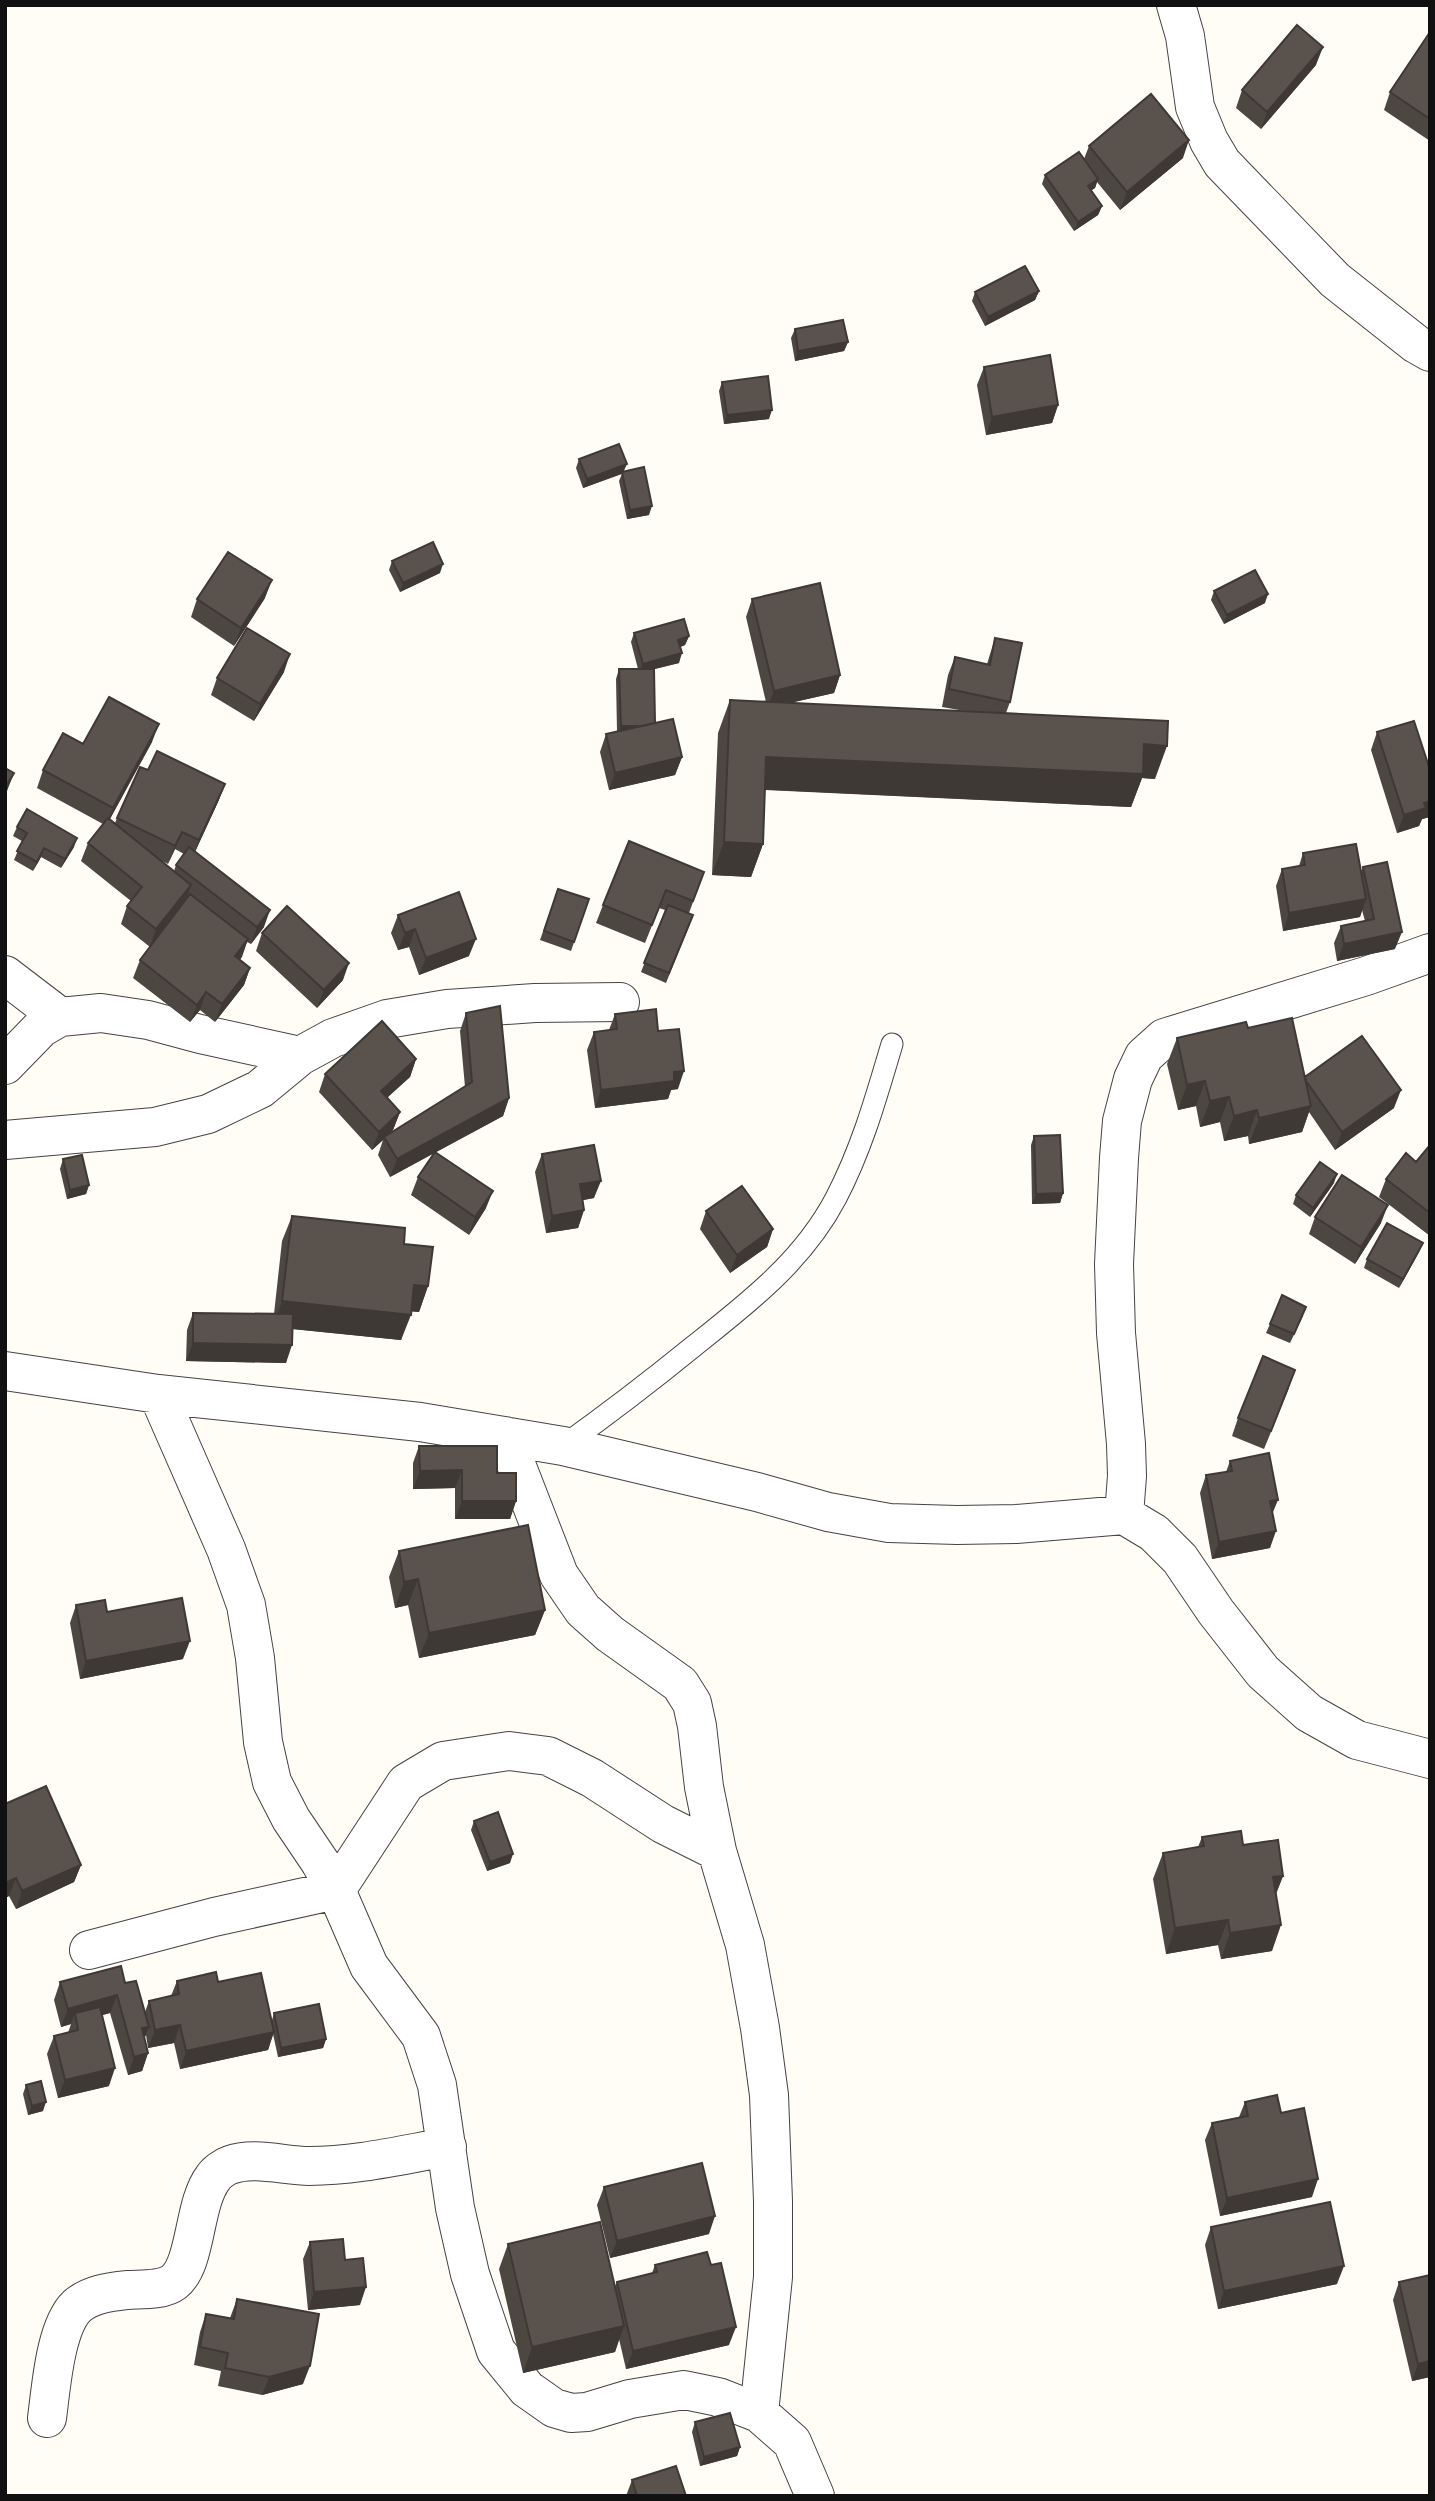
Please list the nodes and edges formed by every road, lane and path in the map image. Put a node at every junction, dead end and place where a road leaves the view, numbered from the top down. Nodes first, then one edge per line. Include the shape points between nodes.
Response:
1 (1176, 5) edge
2 (1430, 352) edge
3 (1430, 953) edge
4 (5, 975) edge
5 (620, 1002) dead end
6 (60, 1017) junction
7 (892, 1044) dead end
8 (300, 1056) junction
9 (5, 1065) edge
10 (5, 1140) edge
11 (5, 1371) edge
12 (158, 1394) junction
13 (505, 1436) junction
14 (563, 1446) junction
15 (1124, 1515) junction
16 (1430, 1759) edge
17 (717, 1851) junction
18 (336, 1890) junction
19 (89, 1950) dead end
20 (447, 2147) junction
21 (759, 2413) junction
22 (47, 2418) dead end
23 (815, 2496) edge

1 - 2 street via 1195,107 1222,163 1335,280
3 - 15 street via 1164,1038 1144,1056 1122,1121 1115,1211 1114,1298 1127,1476
4 - 6 street
5 - 8 street via 447,1009 387,1019 333,1038
6 - 8 street via 101,1013 148,1020
6 - 9 street via 41,1028
7 - 14 lane via 864,1137 835,1200 801,1251 757,1296
8 - 10 street via 260,1089 208,1114 155,1127
11 - 12 street
12 - 13 street via 420,1422
12 - 18 street via 246,1605 272,1782
13 - 14 street
13 - 17 street via 559,1575 583,1610 680,1685 692,1703
14 - 15 street via 889,1523 1016,1524
15 - 16 street via 1154,1533 1180,1559 1263,1672 1309,1713 1357,1740
17 - 18 street via 663,1824 592,1777 548,1756 509,1751 443,1761 406,1783
17 - 21 street via 745,1945 769,2095 773,2277
18 - 19 street
18 - 20 street via 369,1966 421,2036 437,2085
20 - 21 street via 455,2208 487,2326 496,2351 527,2389 554,2408 571,2413 684,2390
20 - 22 street via 366,2162 230,2165 215,2175 203,2193 185,2267 174,2282 100,2294 77,2306 65,2324 58,2348
21 - 23 street via 792,2442

